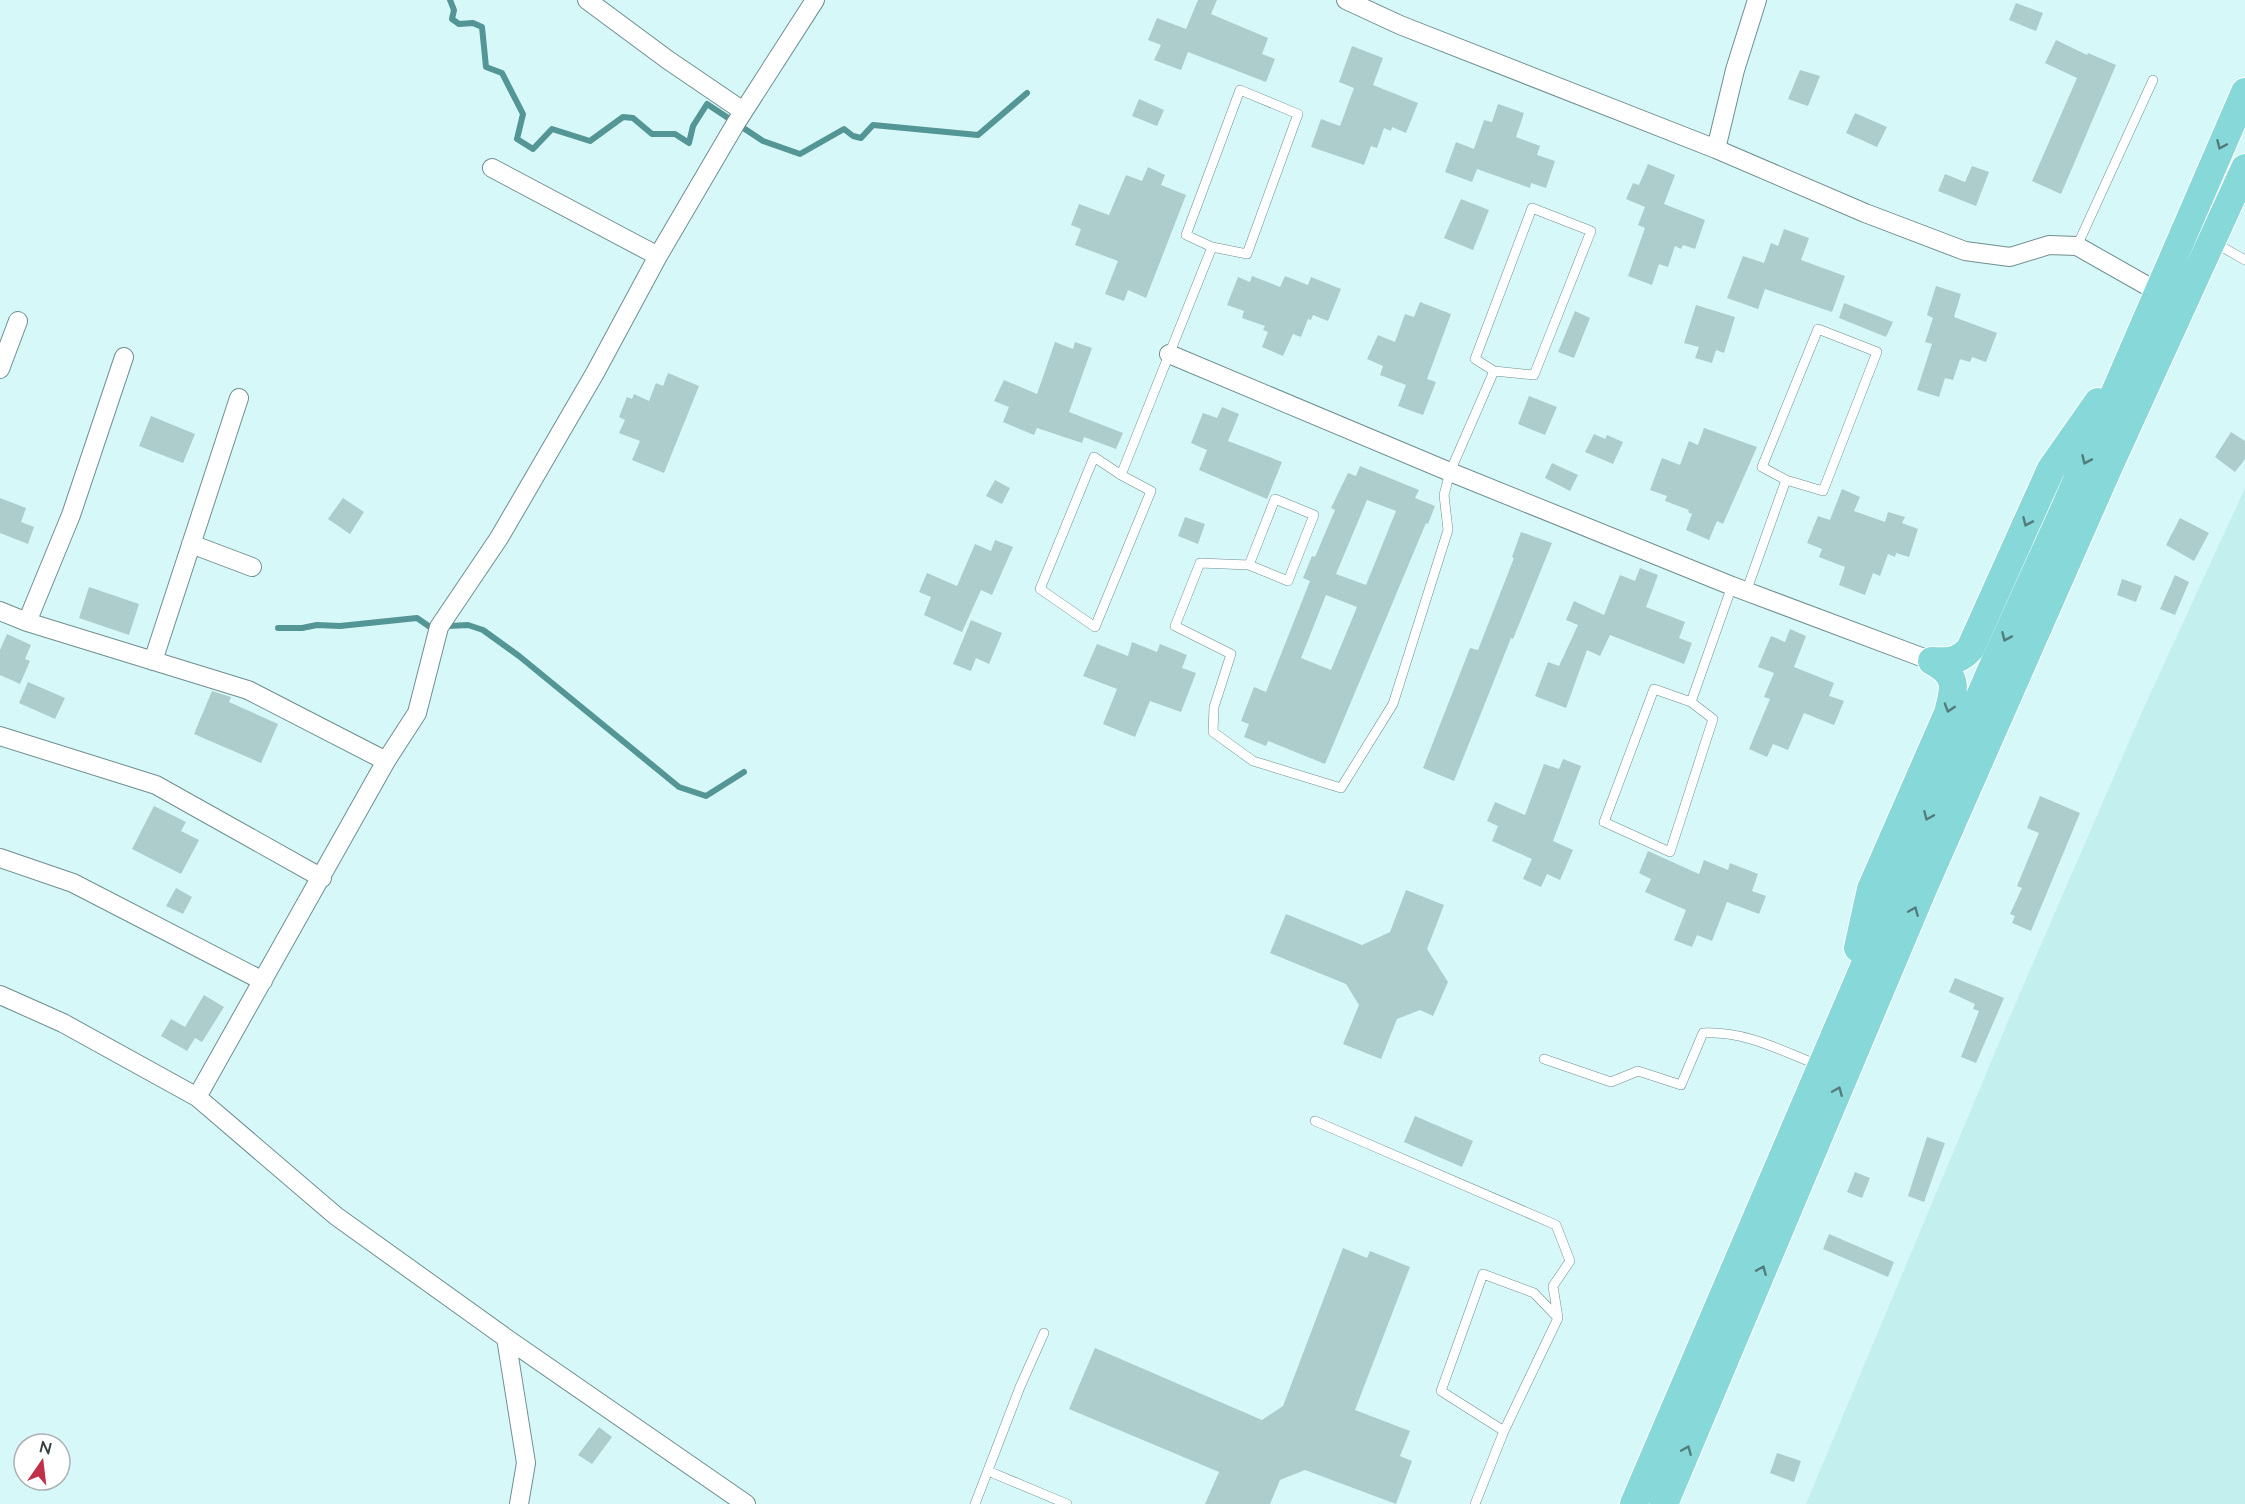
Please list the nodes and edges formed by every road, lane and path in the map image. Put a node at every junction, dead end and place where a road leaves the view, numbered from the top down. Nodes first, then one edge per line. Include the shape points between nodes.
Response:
1 (587, 0) edge
2 (815, 0) edge
3 (1346, 0) edge
4 (1757, 0) edge
5 (2153, 80) dead end
6 (2245, 92) edge
7 (743, 111) junction
8 (1716, 149) junction
9 (492, 168) dead end
10 (2245, 168) edge
11 (2212, 242) junction
12 (2076, 246) junction
13 (1212, 247) junction
14 (658, 256) junction
15 (2245, 260) edge
16 (2158, 292) junction
17 (18, 321) dead end
18 (2135, 348) junction
19 (1169, 354) junction
20 (124, 357) dead end
21 (0, 369) edge
22 (1494, 371) junction
23 (239, 398) dead end
24 (1450, 472) junction
25 (1121, 475) junction
26 (1786, 480) junction
27 (191, 544) junction
28 (1249, 565) junction
29 (252, 567) dead end
30 (1739, 589) junction
31 (0, 611) edge
32 (27, 622) junction
33 (153, 661) junction
34 (1932, 661) junction
35 (1690, 702) junction
36 (0, 736) edge
37 (386, 761) junction
38 (0, 858) edge
39 (322, 878) junction
40 (263, 981) junction
41 (0, 995) edge
42 (1842, 1018) junction
43 (1544, 1059) dead end
44 (1822, 1067) junction
45 (197, 1097) junction
46 (1315, 1121) dead end
47 (1558, 1318) junction
48 (1044, 1333) dead end
49 (506, 1338) junction
50 (1504, 1431) junction
51 (988, 1471) junction
52 (519, 1504) edge
53 (746, 1504) edge
54 (975, 1504) edge
55 (1067, 1504) edge
56 (1475, 1504) edge
57 (1634, 1504) edge
58 (1664, 1504) edge

1 - 7 street
2 - 7 street
3 - 8 street
4 - 8 street
5 - 12 lane
6 -> 16 main road
7 - 14 street
8 - 12 street via 1965,251 2010,257 2049,245
9 - 14 street
10 - 11 main road
11 - 15 lane
58 -> 11 main road via 1922,891
12 - 16 street
13 - 13 lane via 1186,235 1240,90 1298,114 1247,254
13 - 19 lane
14 - 37 street via 499,538 439,627 417,713
16 - 18 main road
17 - 21 street
18 -> 34 main road via 2051,469 1970,649 1951,662
18 -> 42 main road
19 - 24 street
19 - 25 lane
20 - 32 street via 71,515
22 - 22 lane via 1475,359 1532,208 1591,231 1534,375
22 - 24 lane
23 - 27 street
24 - 28 lane via 1444,495 1448,530 1393,704 1341,788 1253,761 1213,732 1214,706 1231,654 1175,626 1200,563
24 - 30 street
25 - 25 lane via 1151,491 1095,627 1040,588 1094,457
26 - 26 lane via 1762,467 1818,328 1877,352 1823,491
26 - 30 lane
27 - 29 street
27 - 33 street
28 - 28 lane via 1275,499 1314,515 1288,581
30 - 34 street
30 - 35 lane
31 - 32 street
32 - 33 street
33 - 37 street via 248,690
34 -> 42 main road via 1946,668 1953,679 1954,692 1871,889
35 - 35 lane via 1713,719 1670,852 1604,822 1654,689
36 - 39 street via 156,785
37 - 39 street
38 - 40 street via 73,883
39 - 40 street
40 - 45 street
41 - 45 street via 63,1023
42 - 44 main road
43 - 44 lane via 1611,1082 1638,1071 1681,1085 1703,1033 1722,1032 1755,1040
44 - 57 main road
45 - 49 street via 336,1216
46 - 47 lane via 1556,1225 1570,1261 1553,1286
47 - 50 lane
47 - 50 lane via 1534,1293 1483,1274 1441,1391
48 - 51 lane
49 - 52 street via 526,1463
49 - 53 street
50 - 56 lane
51 - 54 lane
51 - 55 lane

